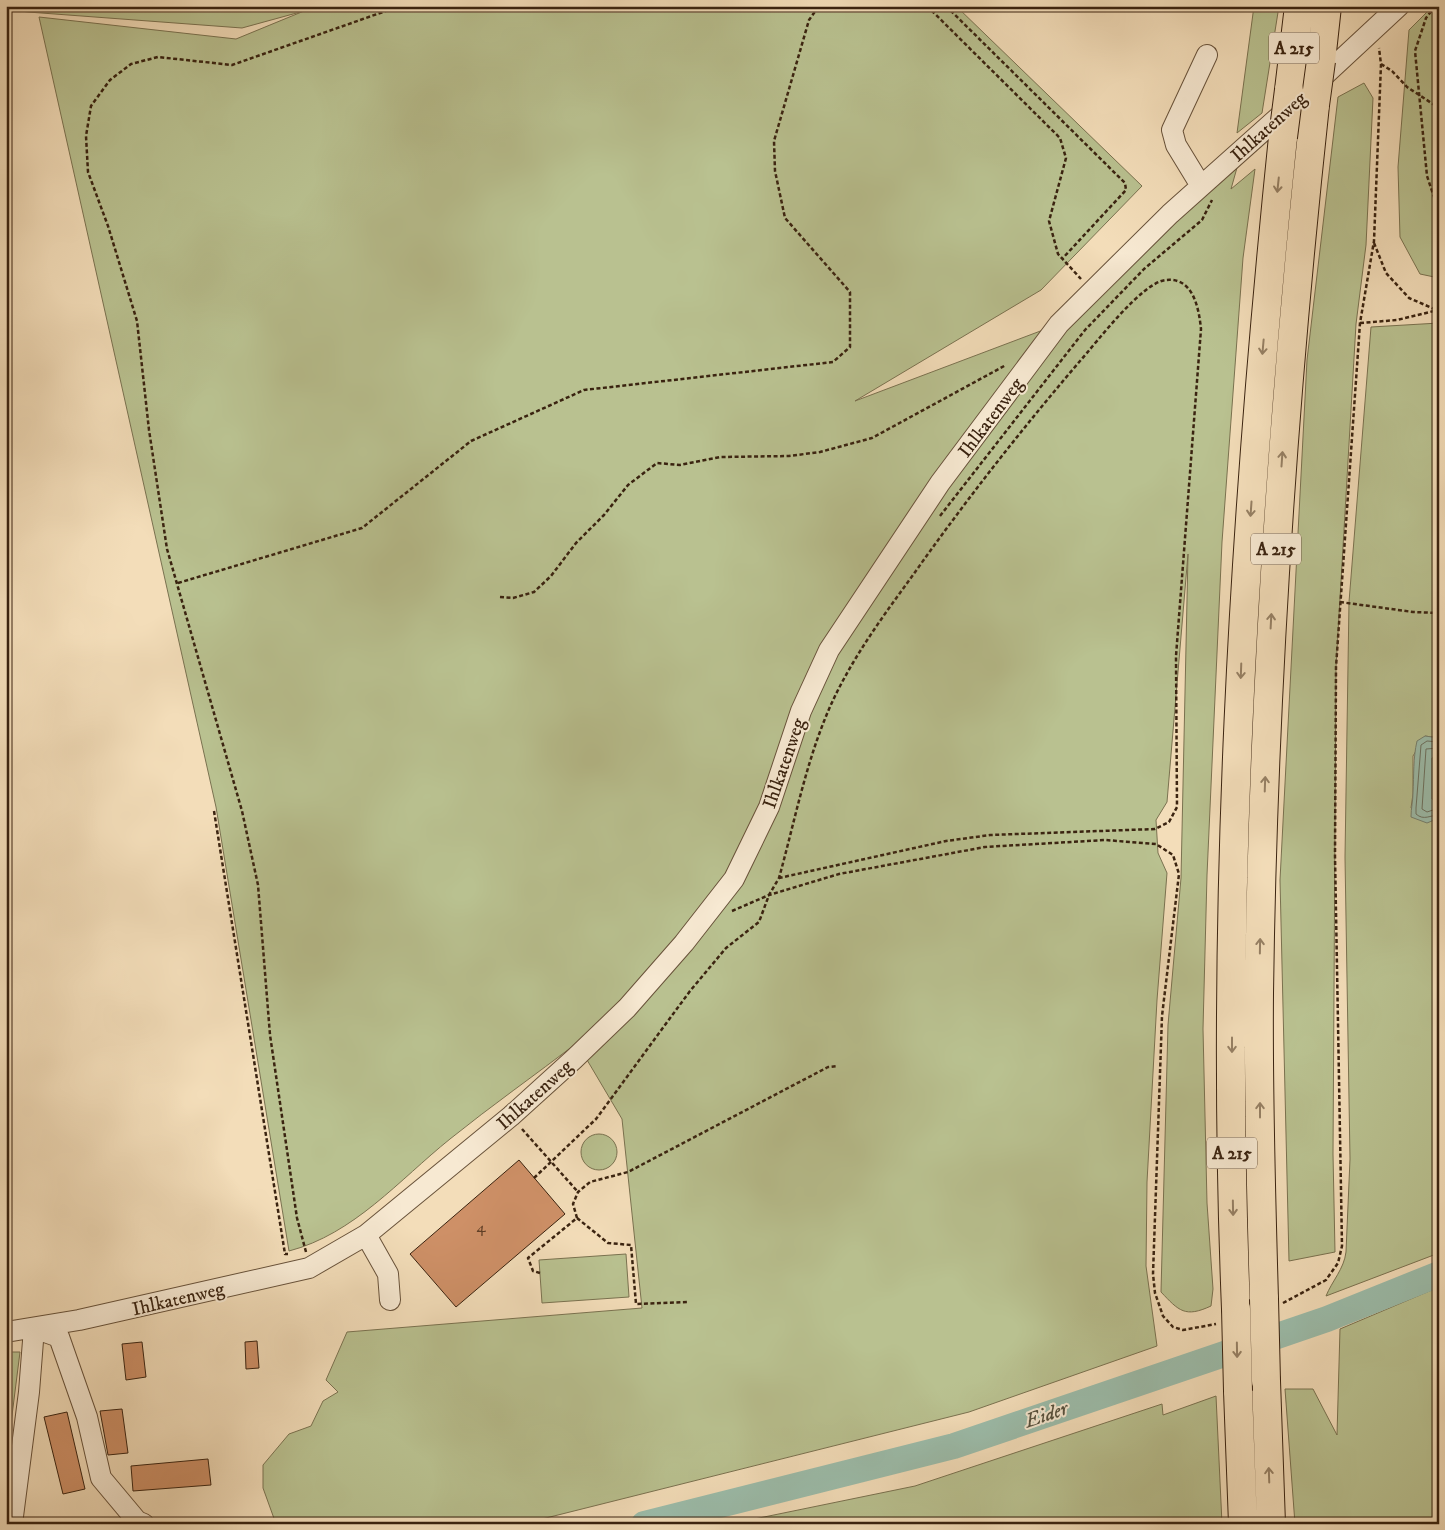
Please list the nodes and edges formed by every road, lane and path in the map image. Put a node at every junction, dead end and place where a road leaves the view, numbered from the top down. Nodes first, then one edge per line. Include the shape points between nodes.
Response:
1 (400, 6) edge
2 (819, 6) edge
3 (927, 6) edge
4 (946, 6) edge
5 (1299, 6) edge
6 (1327, 6) edge
7 (1399, 6) edge
8 (1435, 6) edge
9 (1373, 31) junction
10 (1207, 55) dead end
11 (1381, 64) junction
12 (1420, 96) junction
13 (1439, 108) edge
14 (1208, 190) junction
15 (1439, 212) edge
16 (1374, 241) junction
17 (1062, 259) junction
18 (1093, 291) junction
19 (1434, 311) junction
20 (1439, 311) edge
21 (1360, 323) junction
22 (1008, 364) dead end
23 (937, 520) dead end
24 (178, 584) junction
25 (500, 598) dead end
26 (1340, 602) junction
27 (1439, 613) edge
28 (214, 811) dead end
29 (779, 878) junction
30 (769, 895) junction
31 (706, 915) junction
32 (838, 1066) dead end
33 (511, 1116) junction
34 (551, 1164) junction
35 (534, 1178) dead end
36 (578, 1192) junction
37 (577, 1218) junction
38 (366, 1235) junction
39 (305, 1247) dead end
40 (300, 1253) dead end
41 (307, 1253) dead end
42 (292, 1254) dead end
43 (540, 1273) dead end
44 (390, 1300) dead end
45 (1272, 1301) junction
46 (690, 1302) dead end
47 (1230, 1316) junction
48 (34, 1328) junction
49 (6, 1332) edge
50 (12, 1524) edge
51 (144, 1524) edge
52 (1243, 1524) edge
53 (1271, 1524) edge

1 - 24 path via 232,65 158,57 131,64 110,80 91,106 86,136 88,172 136,321 148,430 168,549
2 - 24 path via 809,20 774,141 775,171 785,218 850,292 850,347 832,362 584,390 471,441 362,528
3 - 17 path via 1060,138 1066,158 1049,221
4 - 17 path via 1125,183 1126,190
5 -> 47 highway, A 215, bridge via 1283,137 1245,585 1232,996
45 -> 6 highway, A 215, bridge via 1259,995 1267,710 1290,360
7 - 9 street, Ihlkatenweg
8 - 12 path via 1426,18 1415,51
9 - 11 path
9 - 14 street, Ihlkatenweg
10 - 14 street via 1172,130 1176,145
11 - 12 path
11 - 16 path
12 - 13 path
12 - 15 path via 1427,176
14 - 18 street, Ihlkatenweg
14 - 23 path via 1202,220 1144,269 1085,330
16 - 19 path via 1386,273 1409,298
16 - 21 path
17 - 18 path
18 - 31 street, Ihlkatenweg via 1059,324 940,483 829,650 800,711 769,808 734,879
19 - 20 path
19 - 21 path via 1397,320
21 - 26 path
22 - 25 path via 872,438 820,452 789,456 720,457 680,465 657,463 628,485 534,592
24 - 39 path via 242,811 258,885 270,1035 297,1218
26 - 27 path
26 - 45 path via 1336,667 1335,856 1342,1246 1338,1263 1326,1280 1290,1301
28 - 42 path via 285,1254
29 - 29 path via 815,748 837,692 876,626 962,506 1028,422 1118,317 1150,286 1167,279 1182,284 1194,294 1201,329 1176,656 1177,808 1169,822 1155,829 990,835 946,841
29 - 30 path
30 - 31 path via 722,915
30 - 34 path via 759,922 726,948 690,991 596,1119
30 - 47 path via 839,874 985,847 1105,840 1156,844 1173,856 1179,874 1162,1016 1154,1293 1163,1316 1173,1327 1183,1330 1204,1328
31 - 33 street, Ihlkatenweg via 627,1008
32 - 36 path via 828,1067 628,1172 590,1182
33 - 34 path
33 - 38 street, Ihlkatenweg
34 - 35 path
34 - 36 path
36 - 37 path via 573,1204
37 - 43 path via 528,1258 533,1271
37 - 46 path via 608,1243 631,1245 636,1304
38 - 44 street via 388,1274
38 - 48 street, Ihlkatenweg via 309,1268
40 - 41 path
53 -> 45 highway, A 215, bridge via 1266,1381
47 -> 52 highway, A 215, bridge via 1238,1391
48 - 49 street, Ihlkatenweg
48 - 50 street
48 - 51 street via 59,1337 87,1417 101,1478 137,1521

